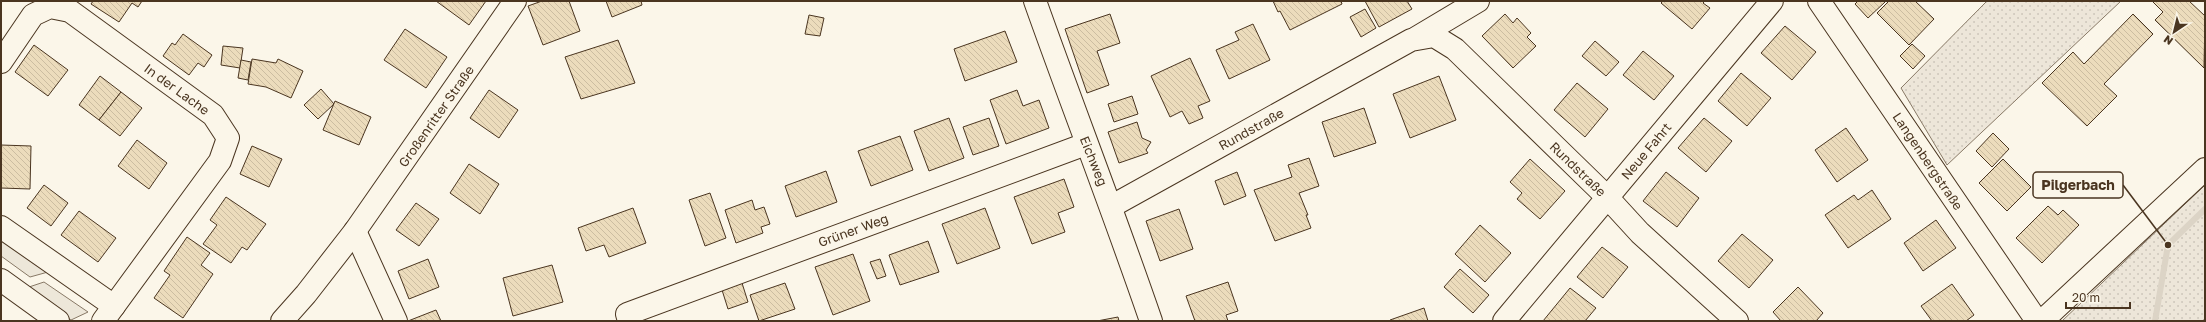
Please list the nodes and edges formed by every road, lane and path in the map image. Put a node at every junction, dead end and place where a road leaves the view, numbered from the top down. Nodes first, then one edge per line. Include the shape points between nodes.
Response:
1 (515, 1) edge
2 (1035, 1) edge
3 (1478, 1) edge
4 (1772, 1) edge
5 (1819, 1) edge
6 (1411, 40) junction
7 (1, 62) edge
8 (1086, 144) junction
9 (2205, 169) edge
10 (1607, 197) junction
11 (1112, 206) junction
12 (1, 227) edge
13 (355, 231) junction
14 (1, 280) edge
15 (108, 313) edge
16 (58, 321) edge
17 (282, 321) edge
18 (396, 321) edge
19 (629, 321) edge
20 (1151, 321) edge
21 (1504, 321) edge
22 (1737, 321) edge
23 (2037, 321) edge
24 (2042, 321) edge

1 - 13 street, Großenritter Straße
2 - 8 street, Eichweg
3 - 6 street, Rundstraße
4 - 10 street, Neue Fahrt
5 - 23 street, Langenbergstraße
6 - 10 street, Rundstraße via 1434,36 1455,49
6 - 11 street, Rundstraße
7 - 15 street, In der Lache via 33,16 50,7 70,11 213,115 228,138 220,161
8 - 11 street, Eichweg
8 - 19 street, Grüner Weg via 626,314
9 - 24 street
10 - 21 street, Neue Fahrt
10 - 22 street, Rundstraße via 1640,233
11 - 20 street, Eichweg
12 - 15 street, In der Lache
13 - 17 street, Großenritter Straße
13 - 18 street
14 - 16 street

